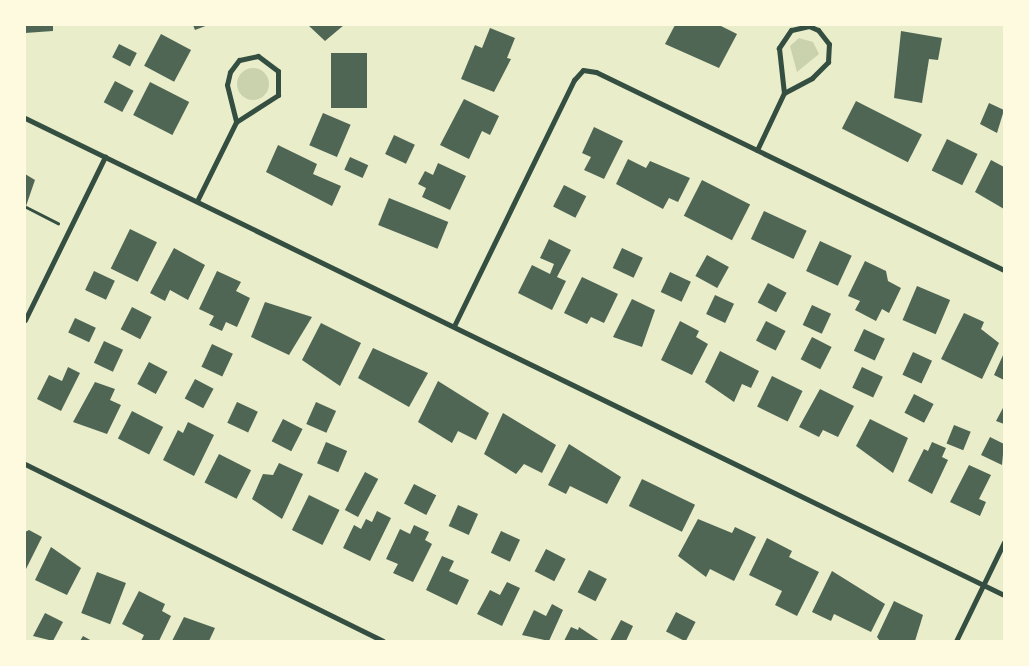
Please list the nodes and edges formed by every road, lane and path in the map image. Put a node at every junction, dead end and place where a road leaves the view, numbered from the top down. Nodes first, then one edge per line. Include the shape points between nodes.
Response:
1 (784, 93) junction
2 (25, 118) edge
3 (236, 122) junction
4 (757, 150) junction
5 (105, 157) junction
6 (197, 201) junction
7 (26, 207) edge
8 (56, 222) dead end
9 (1004, 270) edge
10 (25, 320) edge
11 (454, 326) junction
12 (25, 464) edge
13 (1004, 542) edge
14 (984, 585) junction
15 (1004, 595) edge
16 (383, 641) edge
17 (956, 641) edge

1 - 1 street via 812,78 828,62 830,44 818,30 800,27 784,38 778,57
1 - 4 street
2 - 5 street
3 - 3 street via 272,103 281,86 274,64 258,56 239,60 230,72 227,85
3 - 6 street
4 - 9 street
4 - 11 street via 596,72 583,70 574,80
5 - 6 street
5 - 10 street
6 - 11 street
7 - 8 path
11 - 14 street
12 - 16 street
13 - 14 street
14 - 15 street
14 - 17 street

